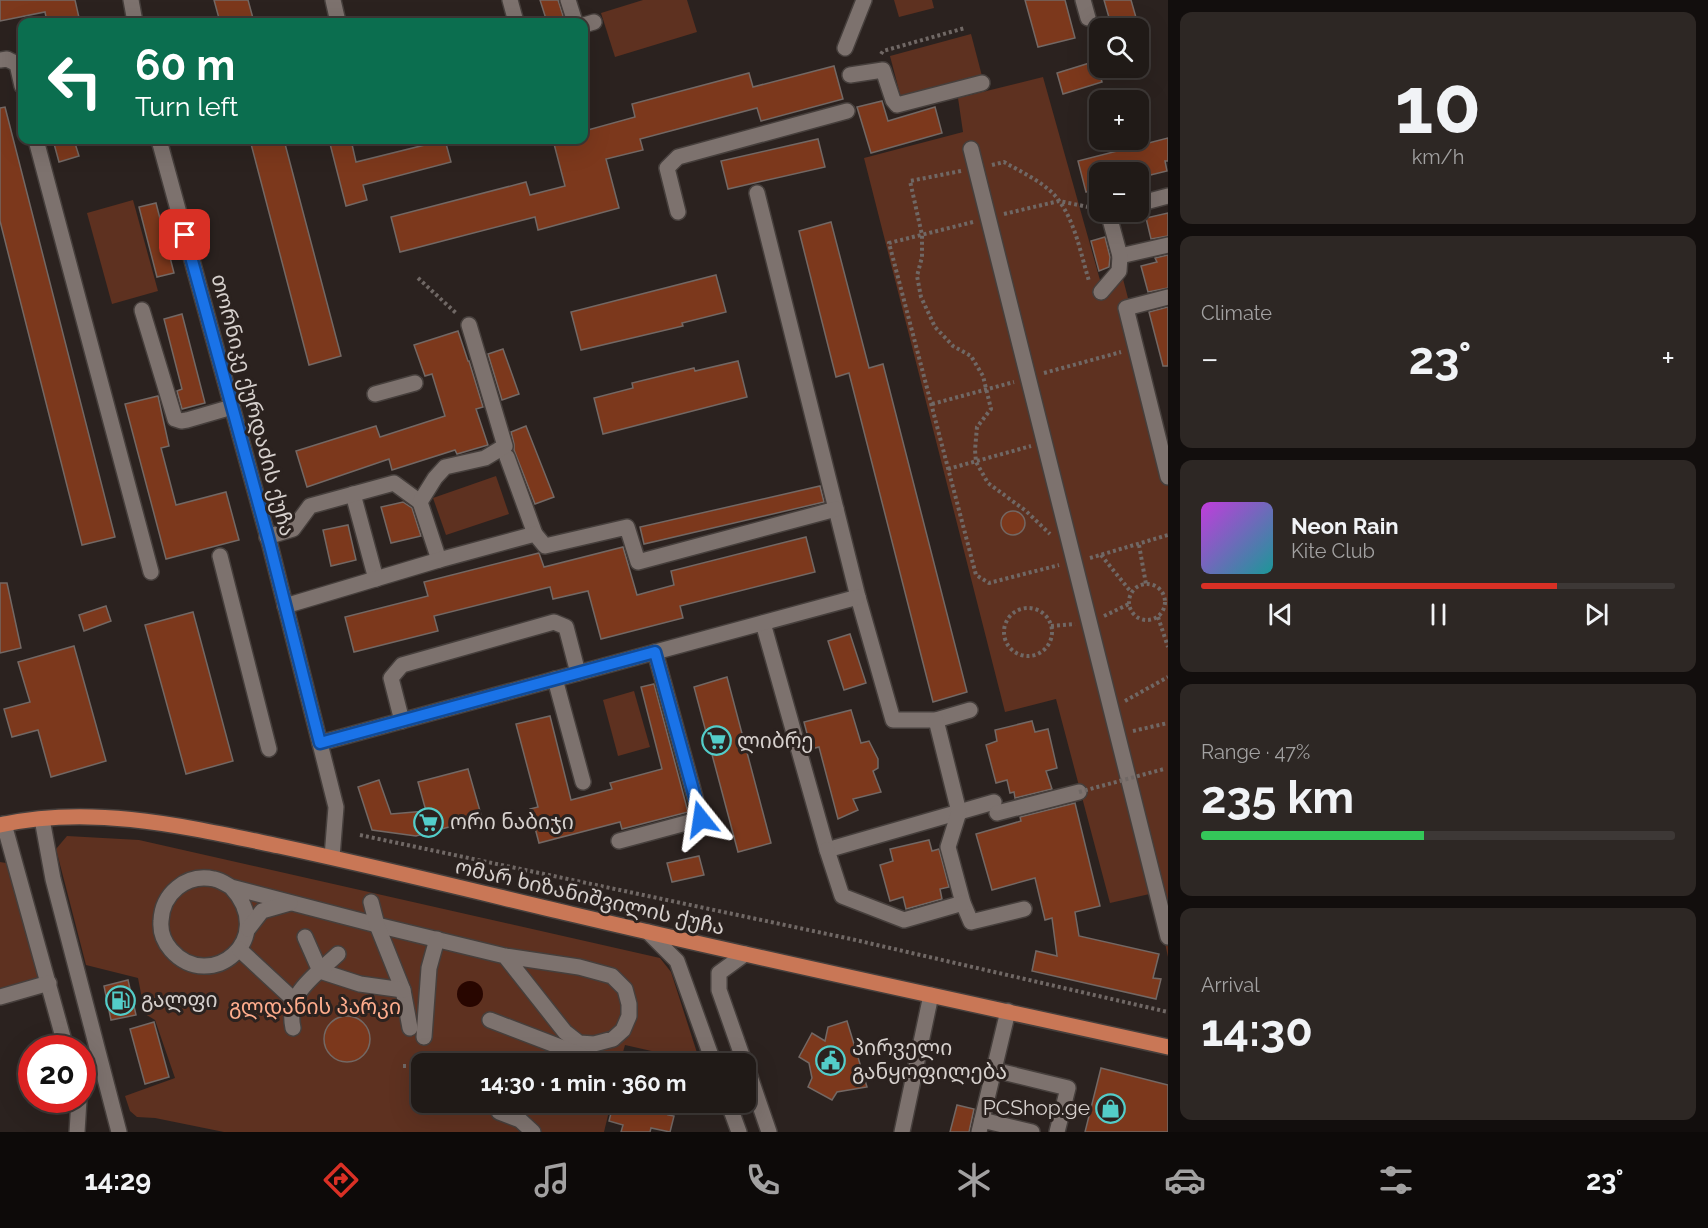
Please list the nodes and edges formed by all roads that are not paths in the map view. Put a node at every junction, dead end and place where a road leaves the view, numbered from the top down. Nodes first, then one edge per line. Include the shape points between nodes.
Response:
1 (131, 0) edge
2 (333, 0) edge
3 (510, 0) edge
4 (568, 0) edge
5 (864, 0) edge
6 (1083, 0) edge
7 (134, 18) edge
8 (337, 18) edge
9 (515, 18) edge
10 (574, 18) edge
11 (1088, 18) dead end
12 (844, 48) dead end
13 (0, 60) edge
14 (18, 68) edge
15 (849, 75) dead end
16 (982, 83) dead end
17 (847, 111) dead end
18 (37, 144) edge
19 (160, 144) edge
20 (971, 149) dead end
21 (757, 193) dead end
22 (1168, 196) edge
23 (1149, 201) edge
24 (678, 212) dead end
25 (1111, 222) edge
26 (1168, 245) edge
27 (1120, 256) junction
28 (1101, 292) road end
29 (1168, 297) edge
30 (142, 310) dead end
31 (469, 325) road end
32 (415, 383) dead end
33 (375, 394) dead end
34 (232, 407) junction
35 (507, 457) dead end
36 (1168, 477) edge
37 (353, 495) junction
38 (420, 502) junction
39 (836, 509) junction
40 (535, 534) junction
41 (267, 537) junction
42 (220, 556) dead end
43 (439, 560) junction
44 (151, 572) dead end
45 (376, 579) junction
46 (858, 597) junction
47 (285, 606) junction
48 (763, 623) junction
49 (655, 652) junction
50 (578, 673) junction
51 (555, 679) junction
52 (970, 710) dead end
53 (936, 720) junction
54 (402, 721) junction
55 (320, 743) junction
56 (269, 749) dead end
57 (583, 782) dead end
58 (1079, 792) road end
59 (959, 812) junction
60 (42, 819) junction
61 (2, 824) edge
62 (619, 841) dead end
63 (827, 850) junction
64 (332, 857) junction
65 (231, 887) junction
66 (370, 902) dead end
67 (963, 903) junction
68 (296, 904) junction
69 (1024, 909) dead end
70 (377, 925) junction
71 (248, 929) junction
72 (648, 932) junction
73 (305, 937) dead end
74 (1168, 937) edge
75 (437, 939) junction
76 (239, 949) junction
77 (338, 954) dead end
78 (746, 954) junction
79 (505, 956) junction
80 (320, 971) junction
81 (49, 983) junction
82 (403, 990) junction
83 (931, 995) junction
84 (0, 997) edge
85 (294, 1000) junction
86 (1008, 1011) junction
87 (490, 1020) dead end
88 (293, 1028) dead end
89 (410, 1028) dead end
90 (63, 1035) edge
91 (424, 1037) dead end
92 (1168, 1047) edge
93 (576, 1053) edge
94 (710, 1053) edge
95 (741, 1053) edge
96 (994, 1070) junction
97 (756, 1095) edge
98 (78, 1113) edge
99 (502, 1113) edge
100 (732, 1113) edge
101 (980, 1126) edge
102 (77, 1132) edge
103 (119, 1132) edge
104 (533, 1132) edge
105 (739, 1132) edge
106 (769, 1132) edge
107 (902, 1132) edge
108 (1032, 1132) edge
109 (1057, 1132) edge

1 - 7 street
2 - 8 street
3 - 9 street
4 - 10 street
5 - 12 street
6 - 11 street
13 - 14 street via 7,58
15 - 16 street via 884,70 897,105
17 - 24 street via 678,157 667,168
18 - 44 street
19 - 34 street, თორნიკე ქურდაძის ქუჩა
20 - 74 street
21 - 39 street
22 - 23 street
25 - 27 street
26 - 27 street
27 - 28 street via 1119,271
29 - 36 street via 1126,308
30 - 34 street via 175,419 187,420
31 - 38 street via 505,446 485,458 445,466
32 - 33 street
34 - 41 street, თორნიკე ქურდაძის ქუჩა
35 - 40 street
37 - 38 street via 394,483
37 - 41 street via 310,506 293,529
37 - 45 street
38 - 43 street
39 - 40 street via 638,562 627,527 545,546
39 - 46 street
40 - 43 street
41 - 47 street, თორნიკე ქურდაძის ქუჩა
42 - 56 street
43 - 45 street
45 - 47 street
46 - 48 street
46 - 53 street via 893,720
47 - 55 street, თორნიკე ქურდაძის ქუჩა
48 - 49 street
48 - 63 street
49 - 50 street
49 - 62 street via 701,819
50 - 51 street
50 - 54 street via 566,627 554,622 402,665 391,678
51 - 54 street
51 - 57 street
52 - 53 street
53 - 59 street
54 - 55 street
55 - 64 street, თორნიკე ქურდაძის ქუჩა via 336,807
58 - 59 street
59 - 63 street
59 - 67 street via 948,847
60 - 61 main road, ომარ ხიზანიშვილის ქუჩა
60 - 64 main road, ომარ ხიზანიშვილის ქუჩა via 79,816 184,826
60 - 103 street via 53,879
61 - 81 street
63 - 67 street via 842,896 904,920
64 - 72 main road, ომარ ხიზანიშვილის ქუჩა
65 - 68 street
65 - 71 street via 242,898 248,913
65 - 76 street via 215,879 198,878 182,884 169,895 161,910 160,927 166,944 177,957 192,965 210,966
66 - 70 street
67 - 69 street via 971,922
68 - 70 street
68 - 71 street via 262,911
70 - 75 street
70 - 82 street
71 - 76 street
72 - 78 main road, ომარ ხიზანიშვილის ქუჩა
72 - 94 street via 677,961
73 - 80 street
75 - 79 street
75 - 91 street via 429,968 432,995
76 - 85 street
77 - 80 street
78 - 83 main road, ომარ ხიზანიშვილის ქუჩა
78 - 95 street via 719,973 719,990
79 - 79 street via 565,1032 579,1043 613,1040 623,1030 629,1004 625,989 612,976
80 - 82 street via 360,984
80 - 85 street via 305,983
81 - 84 street
81 - 90 street
82 - 89 street
83 - 86 main road, ომარ ხიზანიშვილის ქუჩა
83 - 107 street
85 - 88 street
86 - 92 main road, ომარ ხიზანიშვილის ქუჩა
86 - 96 street
87 - 93 street
96 - 101 street
96 - 109 street via 1068,1088
97 - 106 street
98 - 102 street
99 - 104 street via 520,1120
100 - 105 street
101 - 108 street

